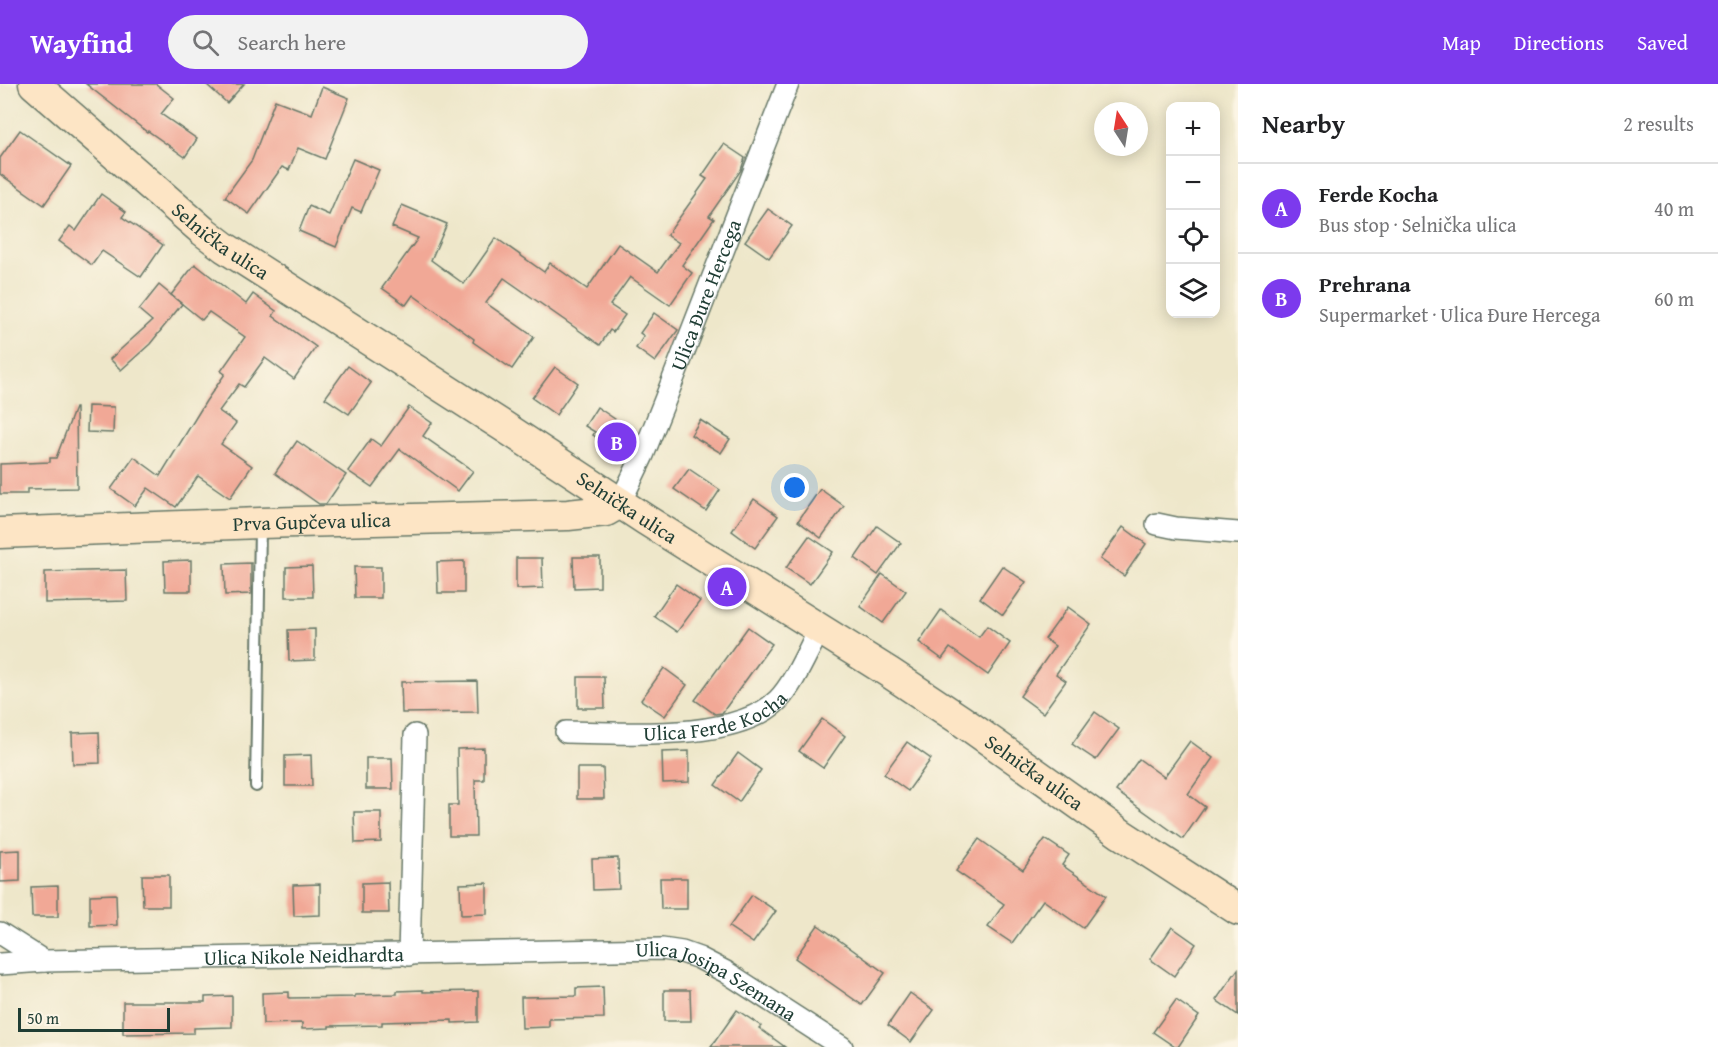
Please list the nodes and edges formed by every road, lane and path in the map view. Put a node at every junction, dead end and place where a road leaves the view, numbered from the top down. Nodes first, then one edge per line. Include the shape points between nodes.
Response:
1 (34, 84) edge
2 (788, 84) edge
3 (620, 503) junction
4 (260, 523) junction
5 (1157, 524) dead end
6 (1238, 532) edge
7 (0, 533) edge
8 (820, 629) junction
9 (566, 732) dead end
10 (415, 735) dead end
11 (256, 786) dead end
12 (1238, 910) edge
13 (0, 933) edge
14 (615, 950) joint
15 (409, 955) junction
16 (44, 961) junction
17 (0, 964) edge
18 (842, 1047) edge

1 - 3 street, Selnička ulica via 224,247
2 - 3 street, Ulica Đure Hercega via 665,400
3 - 4 street, Prva Gupčeva ulica via 606,511 566,515
3 - 8 street, Selnička ulica
4 - 7 street, Prva Gupčeva ulica
4 - 11 lane
5 - 6 street
8 - 9 street, Ulica Ferde Kocha via 791,682 779,699 762,712 702,730
8 - 12 street, Selnička ulica
10 - 15 street
13 - 16 street
14 - 15 street, Ulica Nikole Neidhardta
14 - 18 street, Ulica Josipa Szemana via 662,949 699,958 758,991
15 - 16 street, Ulica Nikole Neidhardta
16 - 17 street, Ulica Nikole Neidhardta

